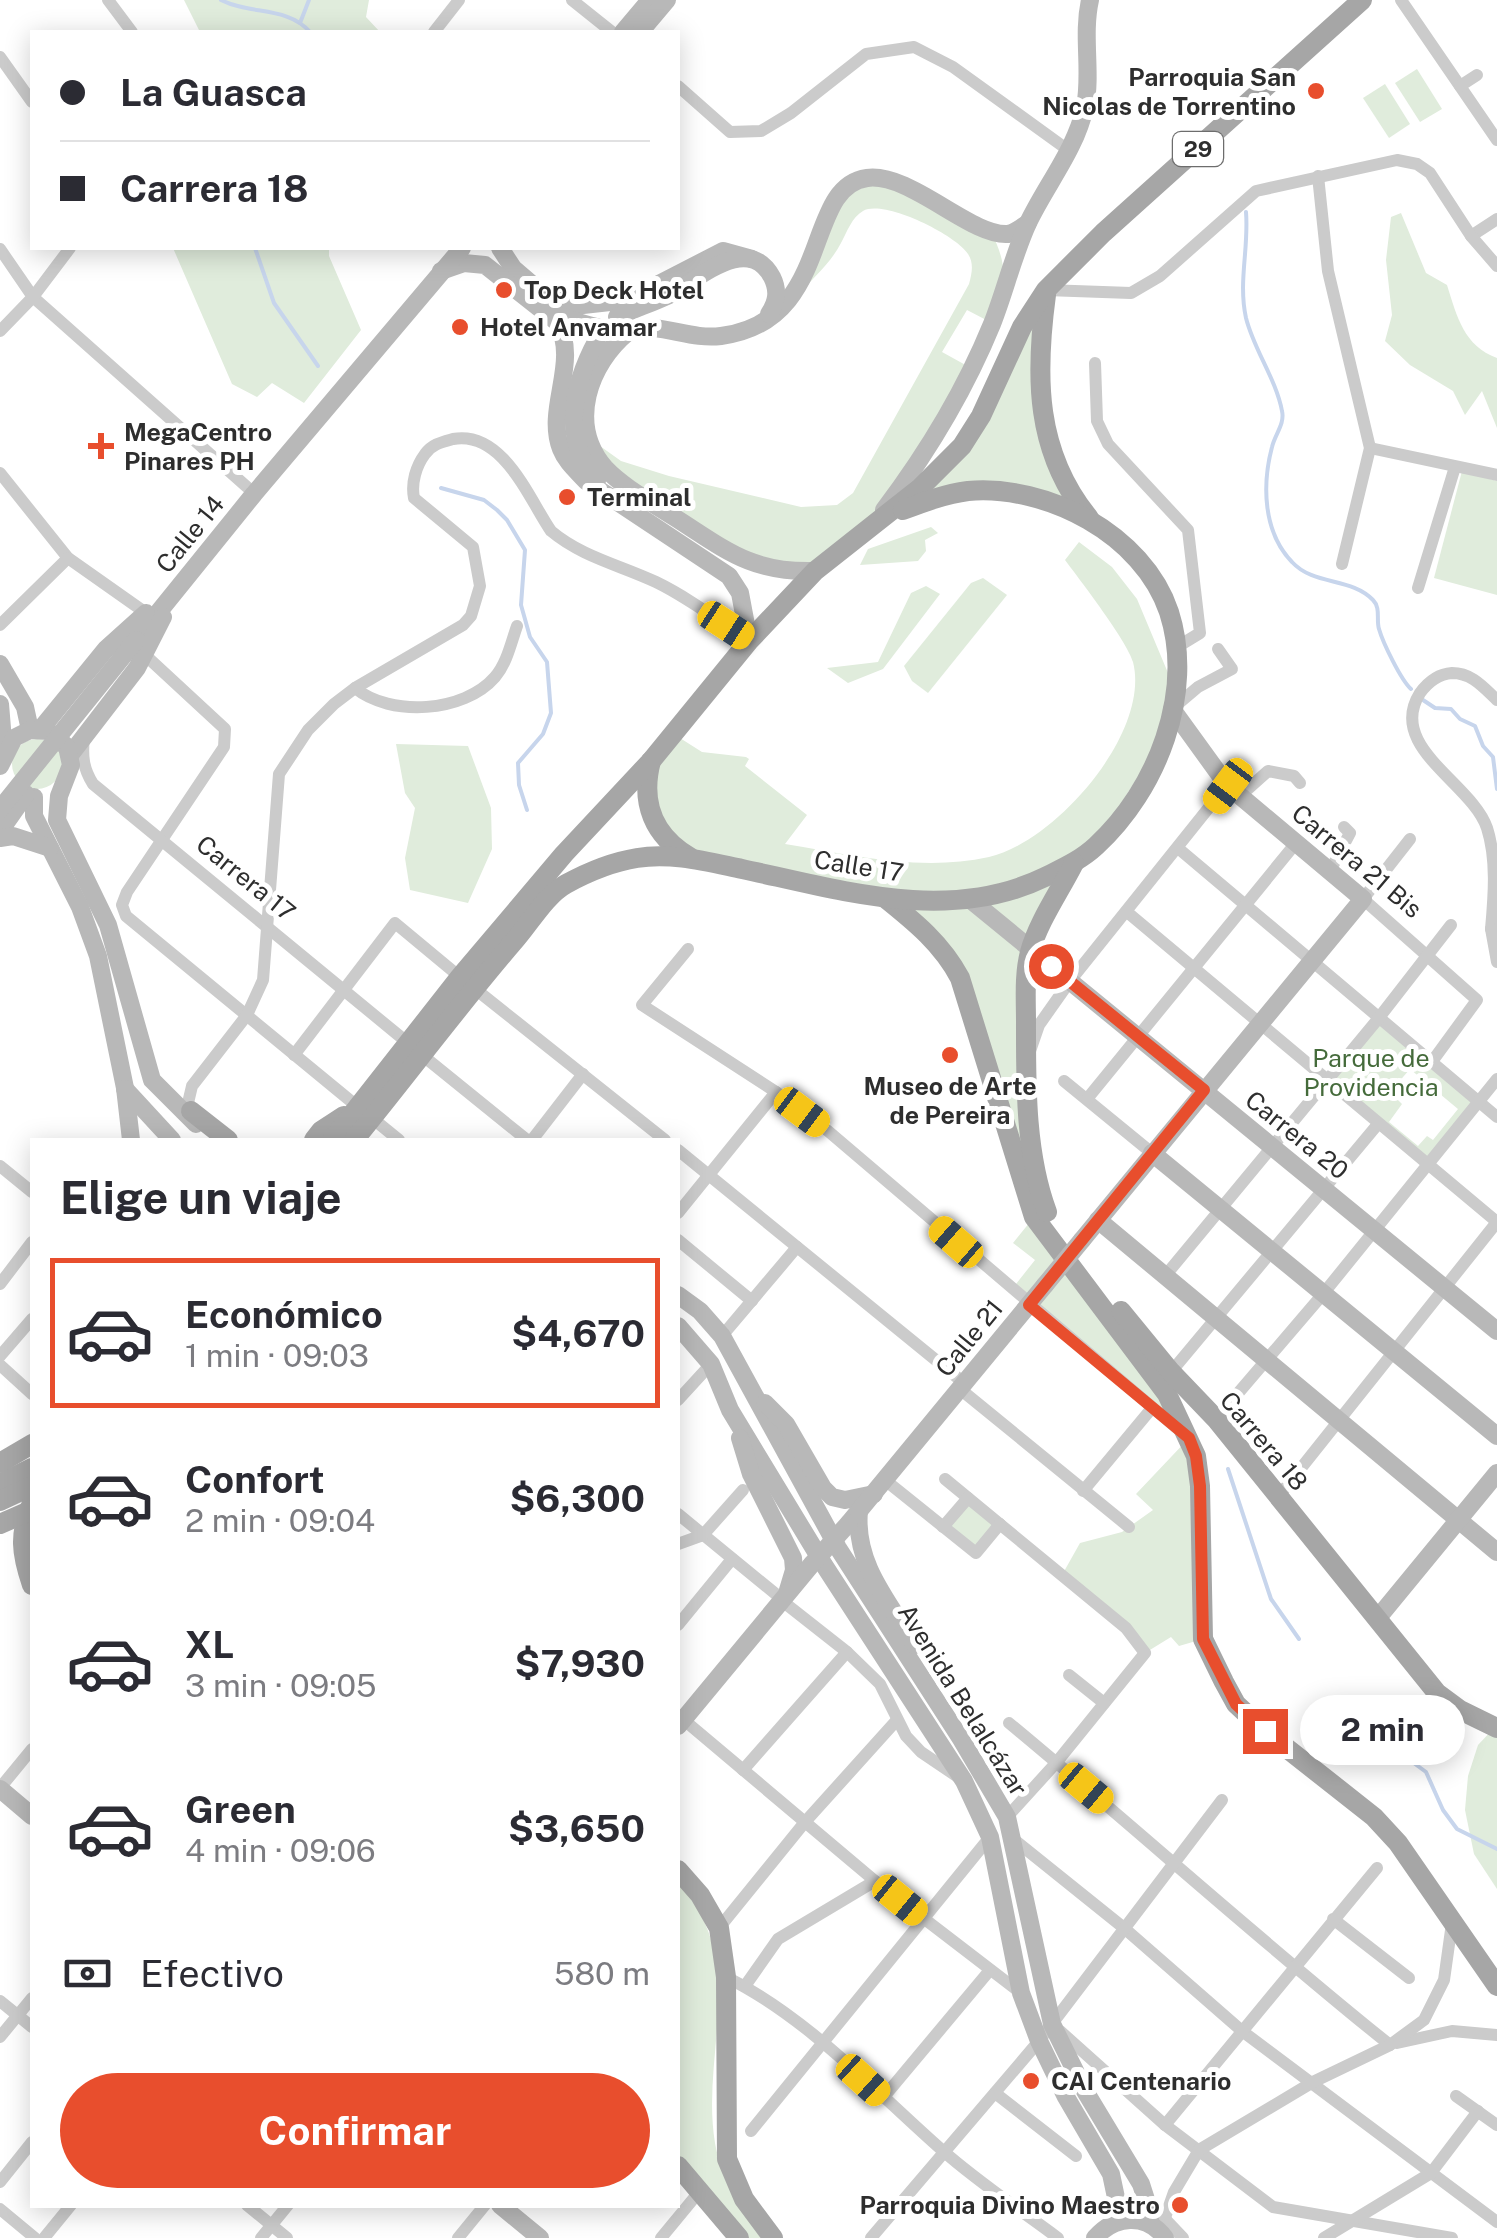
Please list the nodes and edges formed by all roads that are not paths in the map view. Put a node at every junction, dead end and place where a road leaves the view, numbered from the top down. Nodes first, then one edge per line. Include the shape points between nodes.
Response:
1 (108, 0) edge
2 (459, 0) edge
3 (572, 0) edge
4 (650, 0) edge
5 (667, 0) edge
6 (1090, 0) edge
7 (1362, 0) edge
8 (1400, 0) edge
9 (130, 30) edge
10 (436, 30) edge
11 (610, 30) edge
12 (625, 30) edge
13 (642, 30) edge
14 (0, 57) edge
15 (1477, 75) dead end
16 (1460, 86) junction
17 (680, 88) edge
18 (30, 99) edge
19 (1497, 140) edge
20 (1068, 150) junction
21 (1318, 176) junction
22 (1497, 219) edge
23 (1028, 223) junction
24 (990, 230) junction
25 (1471, 236) junction
26 (0, 248) edge
27 (68, 250) edge
28 (445, 250) edge
29 (460, 250) edge
30 (501, 250) edge
31 (752, 259) junction
32 (1497, 266) edge
33 (441, 271) junction
34 (1004, 285) junction
35 (1046, 290) junction
36 (33, 296) junction
37 (548, 312) junction
38 (763, 323) junction
39 (622, 324) junction
40 (0, 331) edge
41 (597, 340) dead end
42 (1095, 363) dead end
43 (1370, 448) junction
44 (1454, 467) junction
45 (0, 473) edge
46 (1497, 476) edge
47 (247, 487) junction
48 (608, 492) junction
49 (1094, 524) junction
50 (870, 528) junction
51 (68, 558) junction
52 (1342, 564) dead end
53 (815, 572) junction
54 (1418, 588) dead end
55 (146, 613) junction
56 (0, 624) edge
57 (517, 626) dead end
58 (749, 640) junction
59 (137, 643) junction
60 (1177, 647) junction
61 (1218, 650) dead end
62 (0, 664) edge
63 (355, 688) junction
64 (1497, 700) edge
65 (0, 704) edge
66 (1172, 709) junction
67 (35, 730) junction
68 (84, 734) junction
69 (70, 755) junction
70 (2, 760) edge
71 (651, 761) junction
72 (1300, 783) dead end
73 (64, 784) junction
74 (1234, 791) junction
75 (0, 792) edge
76 (30, 796) junction
77 (0, 810) edge
78 (1344, 826) dead end
79 (0, 835) edge
80 (1410, 839) dead end
81 (162, 842) junction
82 (1296, 843) junction
83 (50, 848) junction
84 (1179, 849) junction
85 (693, 859) junction
86 (1074, 862) junction
87 (1330, 871) junction
88 (884, 896) junction
89 (1363, 899) junction
90 (972, 901) junction
91 (1244, 904) junction
92 (1127, 912) junction
93 (1451, 925) dead end
94 (269, 928) junction
95 (1494, 928) edge
96 (1030, 948) junction
97 (688, 950) dead end
98 (1429, 954) junction
99 (1312, 961) junction
100 (1497, 962) edge
101 (1193, 969) junction
102 (1070, 981) junction
103 (467, 982) junction
104 (344, 990) junction
105 (246, 1015) junction
106 (1378, 1019) junction
107 (1259, 1024) junction
108 (1137, 1036) junction
109 (415, 1049) junction
110 (294, 1055) junction
111 (1431, 1062) junction
112 (1026, 1064) junction
113 (583, 1074) junction
114 (1497, 1079) edge
115 (152, 1080) junction
116 (1064, 1081) dead end
117 (1327, 1082) junction
118 (192, 1086) junction
119 (125, 1088) junction
120 (1204, 1090) junction
121 (776, 1092) junction
122 (1087, 1099) junction
123 (1479, 1103) junction
124 (365, 1113) junction
125 (1497, 1118) edge
126 (1378, 1124) junction
127 (203, 1127) edge
128 (131, 1138) edge
129 (170, 1138) edge
130 (316, 1138) edge
131 (334, 1138) edge
132 (355, 1138) edge
133 (396, 1138) edge
134 (527, 1138) edge
135 (532, 1138) edge
136 (663, 1138) edge
137 (1271, 1146) junction
138 (680, 1152) edge
139 (1152, 1152) junction
140 (1428, 1165) junction
141 (0, 1166) edge
142 (708, 1175) junction
143 (1322, 1188) junction
144 (30, 1190) edge
145 (1218, 1209) junction
146 (680, 1210) edge
147 (1098, 1220) junction
148 (1497, 1222) edge
149 (1374, 1230) junction
150 (680, 1242) edge
151 (30, 1245) edge
152 (797, 1247) junction
153 (1270, 1251) junction
154 (1166, 1276) junction
155 (0, 1284) edge
156 (1445, 1288) junction
157 (1323, 1294) junction
158 (680, 1296) edge
159 (752, 1301) junction
160 (1029, 1305) junction
161 (1216, 1319) junction
162 (30, 1320) edge
163 (680, 1328) edge
164 (1497, 1332) edge
165 (722, 1336) junction
166 (1394, 1352) junction
167 (0, 1356) edge
168 (1267, 1361) junction
169 (710, 1364) junction
170 (0, 1365) edge
171 (1171, 1372) junction
172 (962, 1386) junction
173 (751, 1390) junction
174 (30, 1392) edge
175 (680, 1398) edge
176 (1152, 1408) junction
177 (730, 1410) junction
178 (1216, 1419) junction
179 (1338, 1420) junction
180 (1497, 1436) edge
181 (1233, 1441) junction
182 (30, 1445) edge
183 (1193, 1447) junction
184 (0, 1463) edge
185 (30, 1469) edge
186 (1497, 1473) edge
187 (945, 1479) dead end
188 (0, 1484) edge
189 (879, 1487) junction
190 (30, 1490) edge
191 (742, 1490) dead end
192 (1083, 1491) junction
193 (30, 1492) edge
194 (1278, 1497) junction
195 (968, 1498) junction
196 (0, 1501) edge
197 (30, 1506) edge
198 (30, 1511) edge
199 (680, 1516) edge
200 (854, 1517) junction
201 (1459, 1522) junction
202 (0, 1524) edge
203 (1000, 1524) junction
204 (944, 1527) junction
205 (1129, 1527) dead end
206 (0, 1532) edge
207 (704, 1536) junction
208 (680, 1543) edge
209 (1497, 1552) edge
210 (732, 1559) junction
211 (30, 1579) edge
212 (784, 1601) junction
213 (1377, 1619) junction
214 (680, 1622) edge
215 (847, 1652) junction
216 (1070, 1675) dead end
217 (1104, 1703) junction
218 (1460, 1710) junction
219 (1497, 1715) edge
220 (680, 1719) edge
221 (680, 1721) edge
222 (896, 1721) junction
223 (1008, 1723) dead end
224 (1497, 1728) edge
225 (962, 1739) junction
226 (30, 1752) edge
227 (1056, 1763) junction
228 (743, 1770) junction
229 (964, 1781) junction
230 (0, 1789) edge
231 (1222, 1800) dead end
232 (30, 1814) edge
233 (1007, 1817) junction
234 (805, 1822) junction
235 (990, 1837) junction
236 (1012, 1838) junction
237 (1175, 1862) junction
238 (1377, 1868) dead end
239 (680, 1872) edge
240 (875, 1881) junction
241 (924, 1920) junction
242 (1333, 1920) junction
243 (1452, 1923) junction
244 (719, 1928) junction
245 (1124, 1928) junction
246 (1295, 1968) junction
247 (990, 1970) junction
248 (1409, 1978) dead end
249 (736, 1982) junction
250 (1497, 1986) edge
251 (1021, 1994) junction
252 (0, 2001) edge
253 (30, 2001) edge
254 (18, 2016) junction
255 (1052, 2024) junction
256 (30, 2025) edge
257 (1242, 2030) junction
258 (1497, 2035) edge
259 (0, 2037) edge
260 (1039, 2042) junction
261 (823, 2043) junction
262 (1390, 2045) junction
263 (1313, 2082) junction
264 (995, 2093) junction
265 (1456, 2096) dead end
266 (884, 2098) junction
267 (1478, 2111) junction
268 (1165, 2125) junction
269 (1497, 2125) edge
270 (751, 2131) dead end
271 (30, 2144) edge
272 (1199, 2150) junction
273 (946, 2154) junction
274 (1076, 2156) dead end
275 (680, 2169) edge
276 (1431, 2174) junction
277 (0, 2182) edge
278 (698, 2192) junction
279 (69, 2208) edge
280 (250, 2208) edge
281 (286, 2208) edge
282 (483, 2208) edge
283 (504, 2208) edge
284 (0, 2209) edge
285 (1354, 2221) junction
286 (1113, 2222) junction
287 (1497, 2222) edge
288 (271, 2226) junction
289 (1160, 2228) edge
290 (35, 2238) edge
291 (44, 2238) edge
292 (261, 2238) edge
293 (286, 2238) edge
294 (458, 2238) edge
295 (540, 2238) edge
296 (661, 2238) edge
297 (738, 2238) edge
298 (772, 2238) edge
299 (871, 2238) edge
300 (1058, 2238) edge
301 (1094, 2238) edge
302 (1183, 2238) edge
303 (1324, 2238) edge
304 (1452, 2238) edge

1 - 9 street
2 - 10 street
3 - 11 street
4 - 12 main road
5 - 13 main road
6 - 20 main road, Calle 17 via 1085,108
7 - 35 main road, 29
8 - 16 street
14 - 18 street
15 - 16 street
16 - 19 street
17 - 20 street via 730,132 762,131 866,54 914,47 953,67
20 - 23 main road, Calle 17
21 - 25 street via 1397,160 1417,164 1430,172
21 - 35 street via 1256,191 1160,276 1130,293
21 - 43 street via 1328,270
22 - 25 street
23 - 24 main road via 1008,234
23 - 34 main road, Calle 17
24 - 34 main road via 1004,260
24 - 38 main road via 898,184 862,179 834,200 805,275
25 - 32 street
26 - 36 street
27 - 36 street
28 - 47 main road, Calle 14
29 - 33 main road, Calle 14
30 - 31 main road via 534,286 574,306 655,286 723,251
31 - 38 main road via 766,268 776,288
31 - 39 main road via 731,260
33 - 37 main road via 464,262 485,265
33 - 59 main road, Calle 14
34 - 50 main road, Calle 17 via 954,400
35 - 49 main road, Calle 17 via 1039,362 1043,424 1060,474
35 - 50 main road, Calle 17 / 29 via 962,446
36 - 40 street
36 - 47 street
37 - 39 main road via 583,324
37 - 48 main road via 567,350 560,448 578,473
38 - 39 main road via 704,338
39 - 53 main road via 588,389 588,435 600,462 738,558 768,570
41 - 48 main road via 577,384 573,434
42 - 60 street via 1097,421 1108,444 1188,530 1200,633
43 - 44 street
43 - 52 street
44 - 46 street
44 - 54 street
45 - 51 street
47 - 55 main road, Calle 14
48 - 58 main road via 729,576 740,593
49 - 50 main road, Calle 17 via 1033,496 1000,491 935,498
49 - 60 main road, Calle 17 via 1150,575
50 - 53 main road, Calle 17
51 - 55 street
51 - 56 street
53 - 58 main road, Calle 17
55 - 59 main road, Calle 14
55 - 67 main road
57 - 63 street via 495,678 461,698 415,707 374,701
58 - 63 street via 678,594 558,537 506,462 461,438 429,449 412,492 423,509 473,547 480,586 474,608 463,625
58 - 71 main road, Calle 17
59 - 68 main road
59 - 75 main road, Calle 14
59 - 77 main road, Calle 14, bridge
59 - 81 street via 225,728 224,748
60 - 66 main road, Calle 17
61 - 66 street via 1232,669
62 - 67 main road
63 - 94 street via 308,730 279,774
64 - 95 street via 1468,676 1447,673 1426,686 1413,710 1424,752 1470,796 1486,823
65 - 70 main road
66 - 74 main road, Carrera 21 Bis
66 - 86 main road, Calle 17 via 1140,792 1096,846
67 - 69 main road via 62,740
67 - 70 main road via 14,738
68 - 69 main road
68 - 81 street, Carrera 17 via 85,770 94,784
69 - 73 main road
70 - 76 main road via 12,786
71 - 85 main road via 646,800 652,818 662,836
71 - 103 main road, Calle 17 via 564,854
72 - 74 street via 1268,771
73 - 76 main road via 54,793
73 - 115 main road via 57,820 108,925
74 - 82 main road, Carrera 21 Bis
74 - 84 street
76 - 79 main road
76 - 83 main road
78 - 87 street via 1350,833
79 - 83 main road
80 - 89 street, Calle 21
81 - 94 street, Carrera 17
81 - 105 street via 127,892 126,916
82 - 87 main road, Carrera 21 Bis
82 - 91 street
83 - 119 main road via 98,956
84 - 91 street
84 - 92 street
85 - 88 main road, Calle 17
85 - 103 main road, Calle 17 via 638,858 561,886
86 - 90 main road, Calle 17 via 1027,886
86 - 96 main road
87 - 89 main road, Carrera 21 Bis
88 - 90 main road, Calle 17
88 - 183 main road, Carrera 18 via 951,960 1034,1217 1167,1394
89 - 98 street, Carrera 21 Bis
89 - 99 main road, Calle 21
90 - 96 main road, Carrera 20
91 - 99 street
91 - 101 street
92 - 101 street
92 - 102 street
93 - 98 street
94 - 104 street, Carrera 17
94 - 105 street via 263,980
95 - 100 street
96 - 102 main road, Carrera 20
96 - 112 main road, Carrera 18
97 - 121 street via 642,1005
98 - 106 street
98 - 111 street, Carrera 21 Bis via 1477,1000
99 - 106 street
99 - 107 main road, Calle 21
101 - 107 street
101 - 108 street
102 - 108 main road, Carrera 20
102 - 112 street via 1039,1025
103 - 104 street via 395,923
103 - 109 main road, Calle 17
103 - 113 street
104 - 109 street, Carrera 17
104 - 110 street
105 - 110 street
105 - 118 street
106 - 111 street
106 - 117 street
107 - 117 street
107 - 120 main road, Calle 21
108 - 120 main road, Carrera 20
108 - 122 street
109 - 124 main road, Calle 17
109 - 134 street, Carrera 17
110 - 124 street
111 - 123 street
112 - 171 main road, Carrera 18 via 1032,1155 1047,1213
113 - 135 street
113 - 136 street
114 - 123 street
115 - 118 street
115 - 127 main road
116 - 122 street
117 - 126 street
117 - 137 street
118 - 127 street via 188,1103
119 - 128 main road
119 - 129 main road
120 - 137 main road, Carrera 20
120 - 139 main road, Calle 21
121 - 142 street
121 - 160 street
122 - 139 street
123 - 125 street
123 - 140 street
124 - 130 main road
124 - 131 main road, Calle 17
124 - 132 main road, Calle 17
124 - 133 street
126 - 140 street
126 - 143 street
137 - 143 main road, Carrera 20
137 - 145 street
138 - 142 street
139 - 145 main road
139 - 147 main road, Calle 21
140 - 148 street
140 - 149 street
141 - 144 street
142 - 146 street
142 - 152 street
143 - 149 main road, Carrera 20
143 - 153 street
145 - 153 main road
145 - 154 street
147 - 154 main road
147 - 160 main road, Calle 21, bridge
148 - 156 street
149 - 156 main road, Carrera 20
149 - 157 street
150 - 159 street
151 - 155 street
152 - 159 street
152 - 172 street
153 - 157 main road
153 - 161 street
154 - 161 main road
156 - 164 main road, Carrera 20
156 - 166 street
157 - 166 main road
157 - 168 street
158 - 165 main road, Avenida Belalcázar
159 - 165 street
160 - 172 main road, Calle 21
160 - 176 street
161 - 168 main road
161 - 171 street
162 - 167 street
163 - 169 main road, Avenida Belalcázar
165 - 173 main road, Avenida Belalcázar
166 - 179 street
166 - 180 main road
168 - 178 street
168 - 179 main road
169 - 175 street
169 - 177 main road, Avenida Belalcázar
170 - 174 street
171 - 178 main road, Carrera 18
172 - 189 main road, Calle 21
172 - 192 street
173 - 189 main road via 786,1424 832,1497 845,1500
173 - 225 main road, Avenida Belalcázar via 838,1548
176 - 183 street
176 - 192 street
177 - 212 main road via 751,1474 793,1558
177 - 229 main road, Avenida Belalcázar
178 - 181 main road, Carrera 18
179 - 194 street
179 - 201 main road
181 - 183 main road
181 - 194 main road, Carrera 18
182 - 184 main road
183 - 243 main road, Carrera 18 via 1203,1639 1224,1682 1265,1731 1374,1817
185 - 188 main road
186 - 201 main road
187 - 195 street
189 - 200 main road, Calle 21
189 - 204 street
190 - 196 main road
191 - 207 street
192 - 205 street
193 - 206 street
194 - 213 main road, Carrera 18
195 - 203 street
195 - 204 street
197 - 211 main road via 22,1528
198 - 202 main road, bridge
199 - 207 street
200 - 212 main road, Calle 21, bridge
200 - 225 main road via 862,1560 947,1698
201 - 209 main road
201 - 213 main road
203 - 204 street via 976,1553
203 - 217 street via 1126,1628 1146,1653
207 - 208 street
207 - 210 street
210 - 212 street
210 - 214 street
212 - 215 street
212 - 220 main road, Calle 21
213 - 218 main road, Carrera 18
215 - 222 street via 880,1684
215 - 228 street
216 - 217 street
217 - 227 street
218 - 219 main road
218 - 224 main road, Carrera 18
221 - 228 street
222 - 229 street via 921,1752
222 - 234 street
223 - 227 street
225 - 233 main road, Avenida Belalcázar
226 - 230 street
227 - 233 street
227 - 237 street
228 - 234 street
229 - 235 main road, Avenida Belalcázar
230 - 232 main road
231 - 237 street
233 - 236 main road, Avenida Belalcázar
234 - 240 street
234 - 244 street
235 - 241 street
235 - 251 main road, Avenida Belalcázar
236 - 245 street
236 - 255 main road, Avenida Belalcázar
237 - 245 street
237 - 246 street
238 - 242 street
239 - 244 main road
240 - 241 street
240 - 249 street via 778,1938
241 - 247 street
241 - 261 street
242 - 246 street
242 - 248 street
243 - 250 main road, Carrera 18
243 - 262 street via 1440,1993 1424,2020
244 - 249 main road
245 - 255 street
245 - 257 street
246 - 257 street
246 - 262 street
247 - 251 street
247 - 266 street
249 - 261 street
249 - 298 main road via 727,2159 744,2200
251 - 260 main road, Avenida Belalcázar
252 - 254 street
253 - 254 street
254 - 256 street
254 - 259 street
255 - 260 street
255 - 268 street
255 - 289 main road, Avenida Belalcázar
257 - 263 street
257 - 268 street
258 - 262 street via 1452,2031
260 - 264 street
260 - 286 main road, Avenida Belalcázar via 1111,2174 1118,2207
261 - 266 street
261 - 270 street
262 - 263 street
263 - 272 street
263 - 276 street
264 - 273 street
264 - 274 street
265 - 267 street
266 - 273 street
267 - 269 street
267 - 276 street
268 - 272 street
271 - 277 street
272 - 285 street via 1273,2207
272 - 289 street
273 - 299 street
273 - 300 street
275 - 278 main road
276 - 285 street
276 - 287 street
278 - 296 street
278 - 297 main road
279 - 291 street
280 - 288 street
281 - 288 street
282 - 294 street
283 - 295 main road
284 - 290 street
285 - 303 street
285 - 304 street
286 - 289 main road
286 - 301 main road
288 - 292 street
288 - 293 street
289 - 302 street

